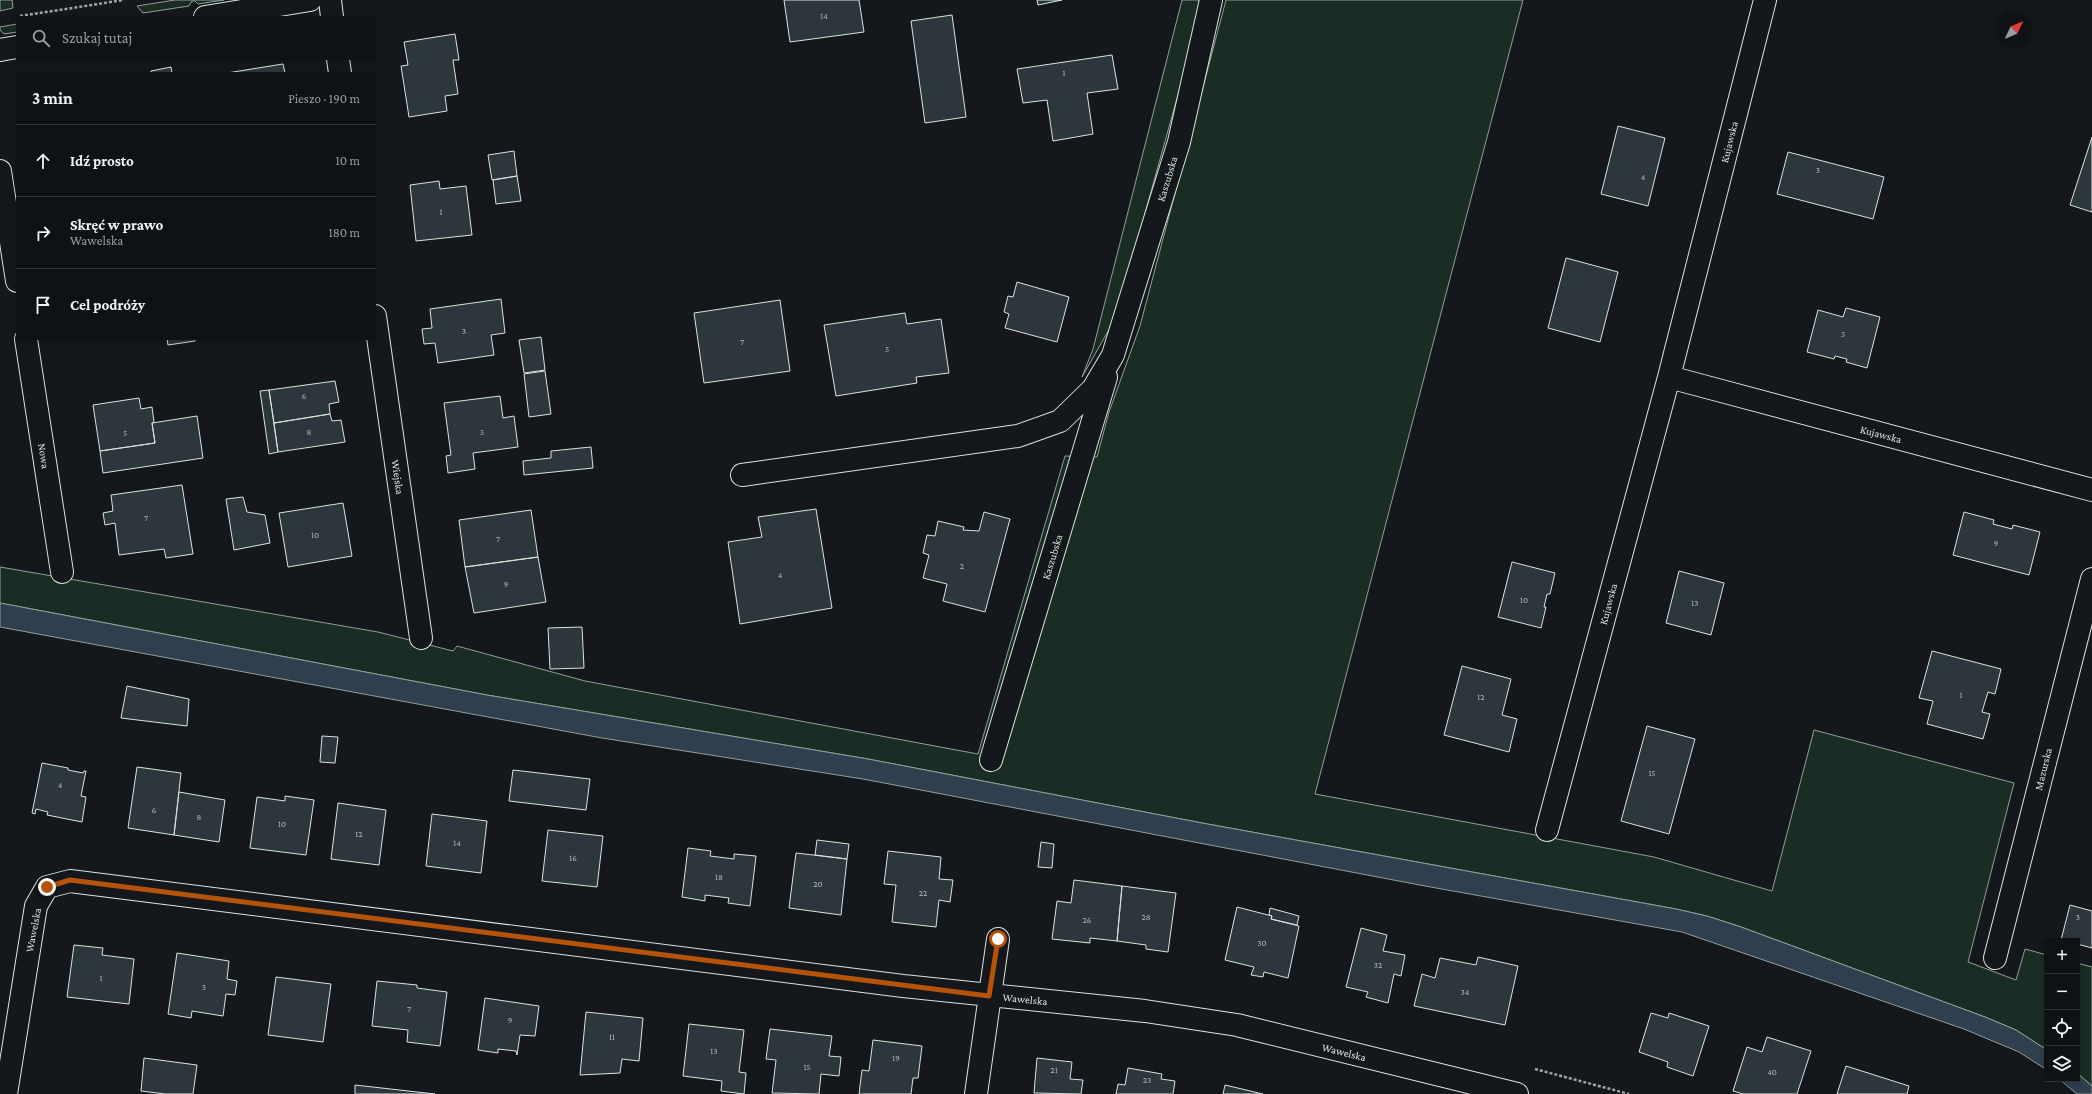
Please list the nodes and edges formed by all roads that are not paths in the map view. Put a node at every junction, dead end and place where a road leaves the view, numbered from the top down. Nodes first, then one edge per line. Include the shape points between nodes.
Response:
1 (310, 0) edge
2 (330, 0) edge
3 (1211, 0) edge
4 (1765, 0) edge
5 (211, 16) edge
6 (332, 16) edge
7 (16, 47) edge
8 (0, 50) edge
9 (338, 60) edge
10 (340, 72) edge
11 (0, 171) edge
12 (16, 275) edge
13 (376, 323) edge
14 (26, 340) edge
15 (1113, 355) junction
16 (1669, 377) junction
17 (742, 475) dead end
18 (2092, 490) edge
19 (62, 572) dead end
20 (2092, 579) edge
21 (421, 638) dead end
22 (991, 760) dead end
23 (1547, 830) dead end
24 (998, 939) dead end
25 (1994, 958) dead end
26 (989, 996) junction
27 (6, 1094) edge
28 (976, 1094) edge
29 (1517, 1094) edge

1 - 5 street
2 - 6 street
3 - 15 street, Kaszubska via 1179,142
4 - 16 street, Kujawska
7 - 8 street
9 - 10 street
11 - 12 street
13 - 21 street, Wiejska
14 - 19 street, Nowa
15 - 17 street, Kaszubska via 1093,389 1060,421 1018,436
15 - 22 street, Kaszubska
16 - 18 street, Kujawska
16 - 23 street, Kujawska
20 - 25 street, Mazurska
24 - 26 street
26 - 27 street, Wawelska via 70,880 47,887 36,906
26 - 28 street
26 - 29 street, Wawelska via 1145,1012 1237,1025

